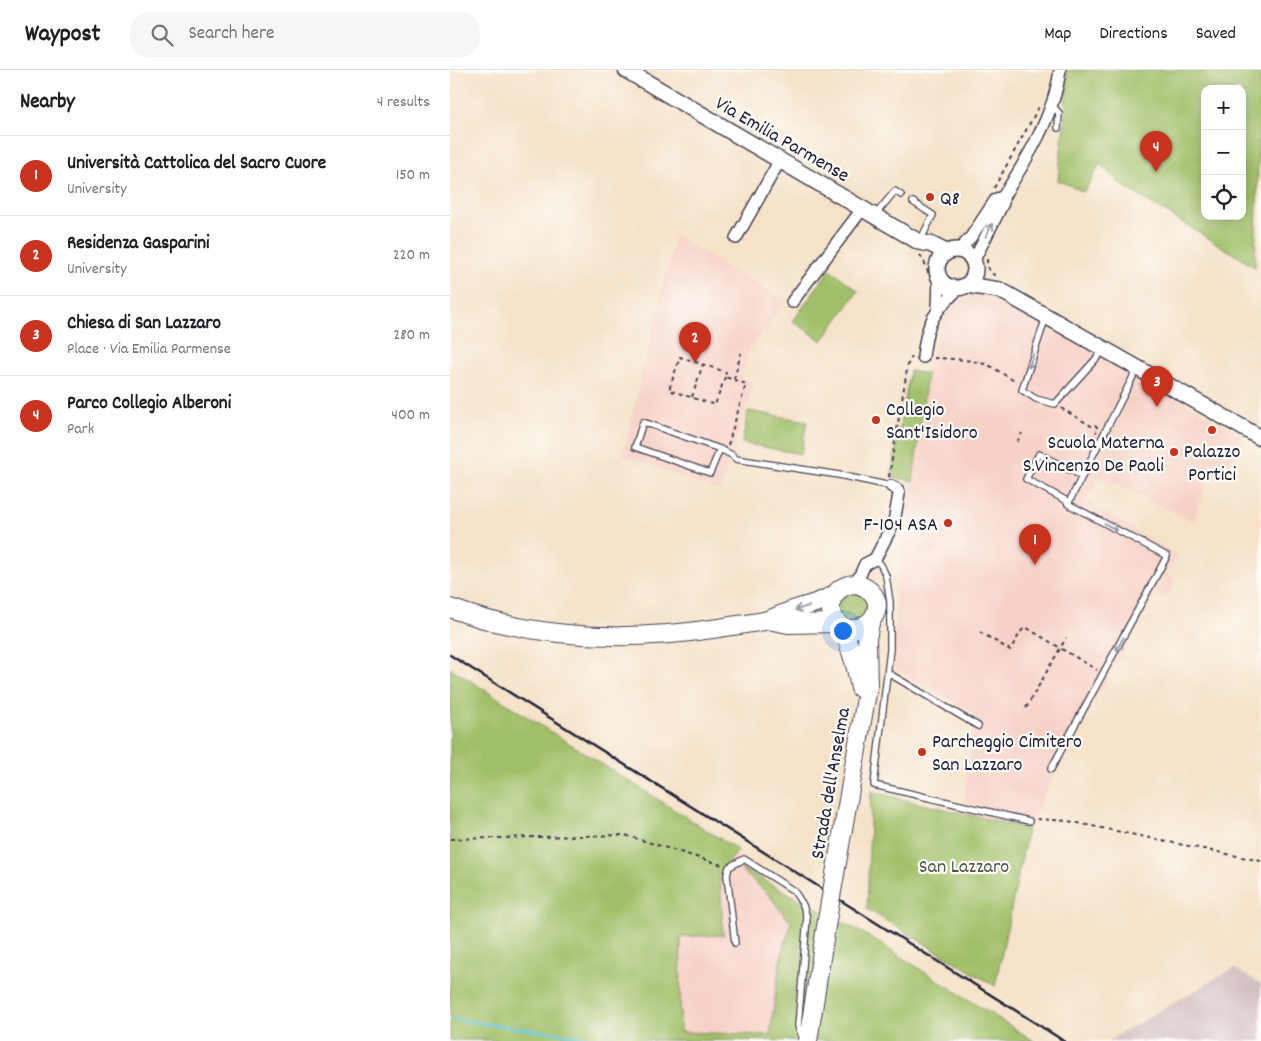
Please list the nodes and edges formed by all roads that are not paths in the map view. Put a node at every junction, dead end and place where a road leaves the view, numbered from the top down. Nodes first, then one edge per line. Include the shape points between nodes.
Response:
1 (626, 70) edge
2 (1060, 70) edge
3 (1052, 105) junction
4 (1058, 128) dead end
5 (780, 160) junction
6 (901, 195) dead end
7 (1002, 197) junction
8 (913, 202) dead end
9 (869, 212) junction
10 (736, 238) dead end
11 (919, 242) junction
12 (952, 251) junction
13 (974, 265) junction
14 (938, 273) junction
15 (964, 286) junction
16 (999, 290) junction
17 (792, 302) dead end
18 (938, 308) junction
19 (1046, 315) junction
20 (1105, 348) junction
21 (923, 357) road end
22 (1138, 367) junction
23 (1261, 438) edge
24 (723, 451) junction
25 (1082, 476) junction
26 (889, 485) joint
27 (1069, 503) junction
28 (875, 559) junction
29 (856, 584) junction
30 (835, 594) junction
31 (450, 608) edge
32 (768, 620) junction
33 (870, 623) junction
34 (841, 626) junction
35 (888, 673) junction
36 (864, 700) junction
37 (978, 726) dead end
38 (1051, 769) dead end
39 (1030, 821) road end
40 (736, 943) dead end
41 (803, 1041) edge
42 (808, 1041) edge

1 - 5 main road, Via Emilia Parmense
2 - 3 street
3 - 4 lane via 1059,114
3 - 7 street
5 - 9 main road, Via Emilia Parmense
5 - 10 street
6 - 9 lane via 895,191
7 - 12 street via 996,199 971,237
13 -> 7 street via 1003,203
8 - 11 lane via 933,215
9 - 11 main road, Via Emilia Parmense
9 - 17 street
11 - 12 main road, Via Emilia Parmense
11 - 14 main road, Via Emilia Parmense
12 - 13 main road, Via Emilia Parmense via 968,254
12 - 14 main road via 939,259
13 - 15 main road via 973,278
13 - 16 main road, Via Emilia Parmense
14 - 15 main road, Via Emilia Parmense via 946,286
14 - 18 street
15 - 16 main road, Via Emilia Parmense
15 - 18 street
16 - 19 main road, Via Emilia Parmense
18 - 21 street via 925,338
19 - 20 main road, Via Emilia Parmense
19 -> 20 lane via 1022,390 1036,399 1055,404
20 - 22 main road, Via Emilia Parmense
22 - 23 main road, Via Emilia Parmense
22 - 25 lane
24 - 24 lane via 643,422 635,446 710,473
24 - 26 lane via 736,459
25 - 27 lane
25 - 27 lane via 1039,454 1026,479
26 - 28 street via 899,494 894,522
27 -> 38 lane via 1167,556
28 - 29 street via 865,564
28 - 35 lane via 884,570 890,602
29 - 30 main road via 841,588
29 - 33 main road via 870,590 875,598 876,612
30 -> 32 main road via 817,604
30 - 34 main road via 831,610
31 - 32 main road via 526,629 586,636 660,636
32 - 34 main road
33 - 34 main road via 853,630
33 - 36 main road, Strada dell'Anselma via 868,687
34 - 36 main road, Strada dell'Anselma
35 - 37 lane
35 - 39 lane via 874,785
36 - 42 main road, Strada dell'Anselma, bridge
40 - 41 lane via 727,875 729,867 744,858 794,891 803,905 807,918 798,1026

